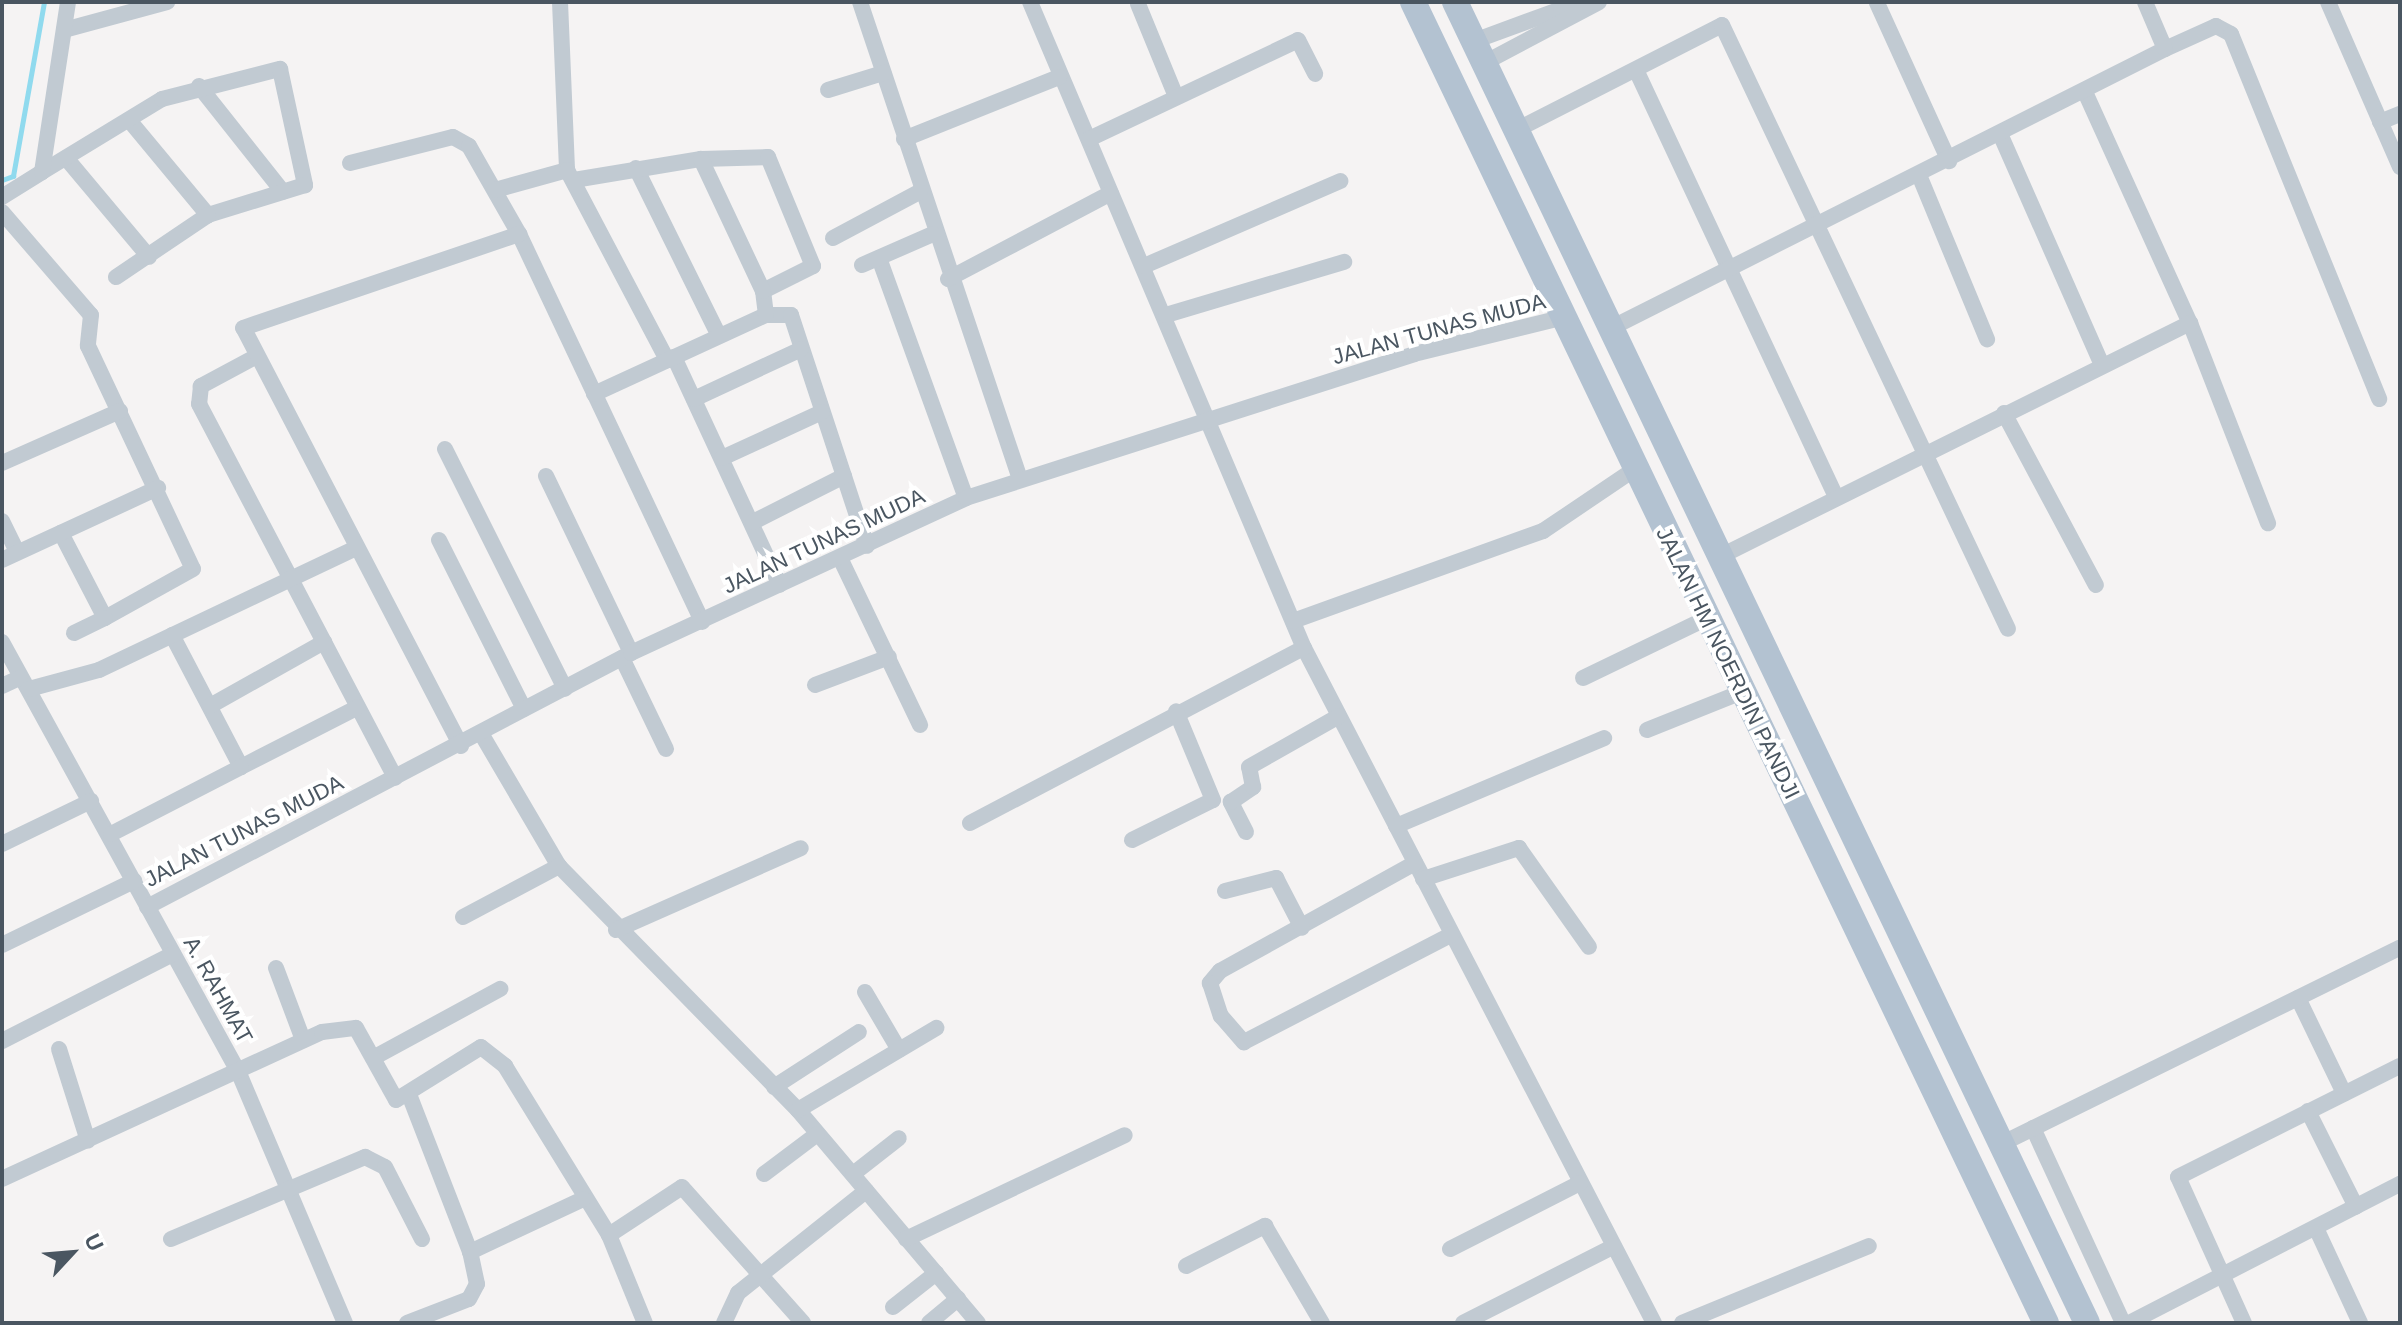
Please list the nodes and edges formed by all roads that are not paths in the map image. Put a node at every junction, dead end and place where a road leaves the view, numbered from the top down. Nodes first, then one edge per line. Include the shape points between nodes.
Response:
1 (68, 2) edge
2 (167, 2) edge
3 (560, 2) edge
4 (860, 2) edge
5 (1030, 2) edge
6 (1413, 2) edge
7 (1455, 2) edge
8 (1599, 2) edge
9 (2145, 2) edge
10 (2328, 2) edge
11 (1877, 3) edge
12 (1138, 4) dead end
13 (143, 5) edge
14 (1582, 9) junction
15 (64, 30) junction
16 (2165, 49) junction
17 (1479, 52) junction
18 (1637, 72) junction
19 (883, 73) junction
20 (1315, 74) dead end
21 (1059, 77) junction
22 (199, 86) junction
23 (828, 90) dead end
24 (2085, 92) junction
25 (1175, 94) junction
26 (2400, 114) edge
27 (129, 120) junction
28 (2380, 122) junction
29 (1516, 130) junction
30 (2001, 136) junction
31 (904, 139) junction
32 (1089, 139) junction
33 (66, 158) junction
34 (701, 159) junction
35 (1949, 161) junction
36 (350, 163) dead end
37 (2400, 167) edge
38 (636, 168) junction
39 (42, 172) junction
40 (571, 175) junction
41 (1919, 175) junction
42 (1340, 181) dead end
43 (495, 190) junction
44 (283, 192) junction
45 (919, 192) junction
46 (1111, 193) junction
47 (2, 197) edge
48 (2, 212) edge
49 (208, 215) junction
50 (1815, 222) junction
51 (519, 234) junction
52 (933, 234) junction
53 (833, 238) dead end
54 (149, 257) junction
55 (879, 258) junction
56 (1344, 262) dead end
57 (862, 265) dead end
58 (1732, 265) junction
59 (1144, 266) junction
60 (116, 277) dead end
61 (948, 279) junction
62 (763, 291) junction
63 (766, 315) junction
64 (1166, 315) junction
65 (1561, 318) junction
66 (2190, 323) junction
67 (1611, 328) junction
68 (719, 336) junction
69 (1987, 339) dead end
70 (801, 349) junction
71 (257, 356) junction
72 (670, 358) junction
73 (2101, 363) junction
74 (594, 394) junction
75 (694, 399) junction
76 (2379, 399) dead end
77 (120, 411) junction
78 (822, 412) junction
79 (2004, 413) junction
80 (1213, 420) junction
81 (445, 449) dead end
82 (1925, 453) junction
83 (722, 458) junction
84 (2, 463) edge
85 (1635, 469) junction
86 (546, 476) dead end
87 (844, 476) junction
88 (1020, 479) junction
89 (158, 488) junction
90 (1836, 496) junction
91 (966, 498) junction
92 (2, 521) edge
93 (753, 522) junction
94 (2268, 523) dead end
95 (61, 533) junction
96 (439, 540) dead end
97 (867, 546) junction
98 (356, 548) junction
99 (9, 556) edge
100 (1721, 556) junction
101 (841, 560) junction
102 (291, 580) junction
103 (780, 585) junction
104 (2096, 585) dead end
105 (105, 618) junction
106 (1707, 618) junction
107 (1293, 621) junction
108 (702, 622) junction
109 (2008, 629) dead end
110 (74, 633) dead end
111 (172, 635) junction
112 (2, 642) edge
113 (324, 642) junction
114 (1304, 648) junction
115 (626, 656) junction
116 (889, 657) junction
117 (1583, 678) dead end
118 (24, 684) junction
119 (815, 685) dead end
120 (2, 686) edge
121 (565, 689) junction
122 (1742, 692) junction
123 (210, 706) junction
124 (358, 707) junction
125 (524, 709) junction
126 (1176, 711) junction
127 (1339, 716) junction
128 (920, 725) dead end
129 (1647, 730) dead end
130 (482, 735) junction
131 (1604, 738) dead end
132 (461, 746) junction
133 (666, 749) dead end
134 (241, 767) junction
135 (395, 778) junction
136 (91, 801) junction
137 (970, 823) dead end
138 (1396, 826) junction
139 (1246, 832) dead end
140 (111, 834) junction
141 (3, 839) edge
142 (1132, 840) dead end
143 (801, 848) dead end
144 (559, 866) junction
145 (1419, 871) junction
146 (134, 881) junction
147 (1225, 891) dead end
148 (147, 907) junction
149 (463, 917) dead end
150 (1302, 928) junction
151 (616, 930) junction
152 (1452, 934) junction
153 (2, 945) edge
154 (1589, 947) dead end
155 (2400, 948) edge
156 (173, 954) junction
157 (276, 968) dead end
158 (500, 989) dead end
159 (865, 992) dead end
160 (2298, 998) junction
161 (936, 1028) dead end
162 (859, 1032) dead end
163 (303, 1040) junction
164 (2, 1041) edge
165 (59, 1049) dead end
166 (899, 1050) junction
167 (373, 1058) junction
168 (2400, 1066) edge
169 (238, 1071) junction
170 (774, 1087) junction
171 (2344, 1093) junction
172 (410, 1097) junction
173 (798, 1110) junction
174 (2308, 1111) junction
175 (2033, 1128) junction
176 (817, 1134) junction
177 (1125, 1135) dead end
178 (899, 1138) dead end
179 (88, 1141) junction
180 (2000, 1142) junction
181 (1966, 1157) junction
182 (764, 1174) dead end
183 (853, 1174) junction
184 (2, 1179) edge
185 (1580, 1183) junction
186 (2400, 1184) edge
187 (287, 1191) junction
188 (866, 1191) junction
189 (583, 1199) junction
190 (2356, 1207) junction
191 (2316, 1228) junction
192 (609, 1235) junction
193 (171, 1239) dead end
194 (422, 1239) dead end
195 (906, 1239) junction
196 (1614, 1246) junction
197 (1869, 1246) dead end
198 (1450, 1249) dead end
199 (470, 1252) junction
200 (1186, 1266) dead end
201 (936, 1273) junction
202 (759, 1275) junction
203 (2222, 1276) junction
204 (958, 1299) junction
205 (893, 1307) dead end
206 (345, 1323) edge
207 (407, 1323) edge
208 (645, 1323) edge
209 (724, 1323) edge
210 (803, 1323) edge
211 (929, 1323) edge
212 (978, 1323) edge
213 (1322, 1323) edge
214 (1463, 1323) edge
215 (1654, 1323) edge
216 (1682, 1323) edge
217 (2046, 1323) edge
218 (2087, 1323) edge
219 (2126, 1323) edge
220 (2244, 1323) edge
221 (2360, 1323) edge

1 - 15 street
2 - 13 street
3 - 40 street
4 - 19 street
5 - 21 street
6 - 65 main road, JALAN HM NOERDIN PANDJI
7 - 17 main road, JALAN HM NOERDIN PANDJI
8 - 14 street
9 - 16 street
10 - 28 street
11 - 35 street
12 - 25 street
13 - 15 street
14 - 17 street
14 - 17 street via 1561,9
15 - 39 street
16 - 24 street
16 - 76 street via 2216,26 2231,34
17 - 29 main road, JALAN HM NOERDIN PANDJI
18 - 29 street
18 - 50 street via 1722,25
18 - 58 street
19 - 23 street
19 - 31 street
20 - 25 street via 1298,40
21 - 31 street
21 - 32 street
22 - 27 street
22 - 44 street
22 - 44 street via 280,69 309,179
24 - 30 street
24 - 66 street
25 - 32 street
26 - 28 street
27 - 33 street
27 - 49 street
28 - 37 street
29 - 67 main road, JALAN HM NOERDIN PANDJI
30 - 35 street
30 - 73 street
31 - 45 street
32 - 46 street
33 - 39 street
33 - 54 street
34 - 38 street
34 - 62 street
34 - 62 street via 768,157 813,266
35 - 41 street
36 - 43 street via 453,137 469,146
38 - 40 street
38 - 68 street
39 - 47 street
40 - 43 street
40 - 72 street
41 - 50 street
41 - 69 street
42 - 59 street
43 - 51 street
44 - 49 street
45 - 52 street
45 - 53 street
46 - 59 street
46 - 61 street
48 - 77 street via 91,315 88,346
49 - 54 street
50 - 58 street
50 - 82 street
51 - 71 street via 243,328
51 - 74 street
52 - 55 street
52 - 61 street
54 - 60 street
55 - 57 street
55 - 91 street
56 - 64 street
58 - 67 street
58 - 90 street
59 - 64 street
61 - 88 street
62 - 63 street
63 - 68 street
63 - 70 street via 788,310
64 - 80 street
65 - 80 street, JALAN TUNAS MUDA via 1414,354
65 - 85 main road, JALAN HM NOERDIN PANDJI
66 - 73 street
66 - 94 street
67 - 100 main road, JALAN HM NOERDIN PANDJI
68 - 72 street
70 - 75 street
70 - 78 street
71 - 98 street
71 - 102 street via 201,386 197,397
72 - 74 street
72 - 75 street
73 - 79 street
74 - 108 street
75 - 83 street
77 - 84 street
77 - 89 street
78 - 83 street
78 - 87 street
79 - 82 street
79 - 104 street
80 - 88 street, JALAN TUNAS MUDA
80 - 107 street
81 - 121 street
82 - 90 street
82 - 109 street
83 - 93 street
85 - 106 main road, JALAN HM NOERDIN PANDJI
85 - 107 street via 1543,531
86 - 115 street
87 - 93 street
87 - 97 street
88 - 91 street, JALAN TUNAS MUDA
89 - 95 street
89 - 105 street via 193,569
90 - 100 street
91 - 97 street, JALAN TUNAS MUDA
92 - 99 street
93 - 103 street
95 - 99 street
95 - 105 street
96 - 125 street
97 - 101 street, JALAN TUNAS MUDA
98 - 102 street
98 - 132 street
100 - 180 main road, JALAN HM NOERDIN PANDJI
101 - 103 street, JALAN TUNAS MUDA
101 - 116 street
102 - 111 street
102 - 113 street
103 - 108 street, JALAN TUNAS MUDA
105 - 110 street
106 - 117 street
106 - 122 main road, JALAN HM NOERDIN PANDJI
107 - 114 street
108 - 115 street, JALAN TUNAS MUDA
111 - 118 street via 99,670
111 - 123 street
112 - 118 street, A. RAHMAT
113 - 123 street
113 - 124 street
114 - 126 street
114 - 127 street
115 - 121 street, JALAN TUNAS MUDA
115 - 133 street
116 - 119 street
116 - 128 street
118 - 120 street
118 - 136 street, A. RAHMAT
121 - 125 street, JALAN TUNAS MUDA
122 - 129 street
122 - 181 main road, JALAN HM NOERDIN PANDJI
123 - 134 street
124 - 134 street
124 - 135 street
125 - 130 street, JALAN TUNAS MUDA
126 - 137 street
126 - 142 street via 1213,800
127 - 138 street
127 - 139 street via 1249,767 1253,787 1231,802
130 - 132 street, JALAN TUNAS MUDA
130 - 144 street
131 - 138 street
132 - 135 street, JALAN TUNAS MUDA
134 - 140 street
135 - 148 street, JALAN TUNAS MUDA
136 - 140 street, A. RAHMAT
136 - 141 street
138 - 145 street
140 - 146 street, A. RAHMAT
143 - 151 street
144 - 149 street
144 - 151 street
145 - 150 street
145 - 152 street
145 - 154 street via 1519,848
146 - 148 street, A. RAHMAT
146 - 153 street
147 - 150 street via 1276,878
148 - 156 street, A. RAHMAT
150 - 152 street via 1210,983 1239,1041
151 - 170 street
152 - 185 street
155 - 160 street
156 - 164 street
156 - 169 street, A. RAHMAT
157 - 163 street
158 - 167 street
159 - 166 street
160 - 171 street
160 - 175 street
161 - 166 street
162 - 170 street
163 - 167 street via 349,1025
163 - 169 street
165 - 179 street
166 - 173 street
167 - 172 street via 392,1097
168 - 171 street
169 - 179 street
169 - 187 street, A. RAHMAT
170 - 173 street
171 - 174 street
172 - 189 street via 474,1050 492,1052
172 - 199 street
173 - 176 street
174 - 190 street
174 - 203 street via 2178,1177
175 - 180 street
175 - 219 street
176 - 182 street
176 - 183 street
177 - 195 street
178 - 183 street
179 - 184 street
180 - 181 main road
180 - 218 main road, JALAN HM NOERDIN PANDJI
181 - 217 main road, JALAN HM NOERDIN PANDJI
183 - 188 street
185 - 196 street
185 - 198 street
186 - 190 street
187 - 193 street
187 - 194 street via 348,1162 377,1160
187 - 206 street, A. RAHMAT
188 - 195 street
188 - 202 street
189 - 192 street
189 - 199 street
190 - 191 street
191 - 203 street
191 - 221 street
192 - 202 street via 682,1187
192 - 208 street
195 - 201 street
196 - 214 street
196 - 215 street
197 - 216 street
199 - 207 street via 477,1284 469,1299
200 - 213 street via 1265,1226
201 - 204 street
201 - 205 street
202 - 209 street via 738,1293
202 - 210 street
203 - 219 street
203 - 220 street
204 - 211 street
204 - 212 street

